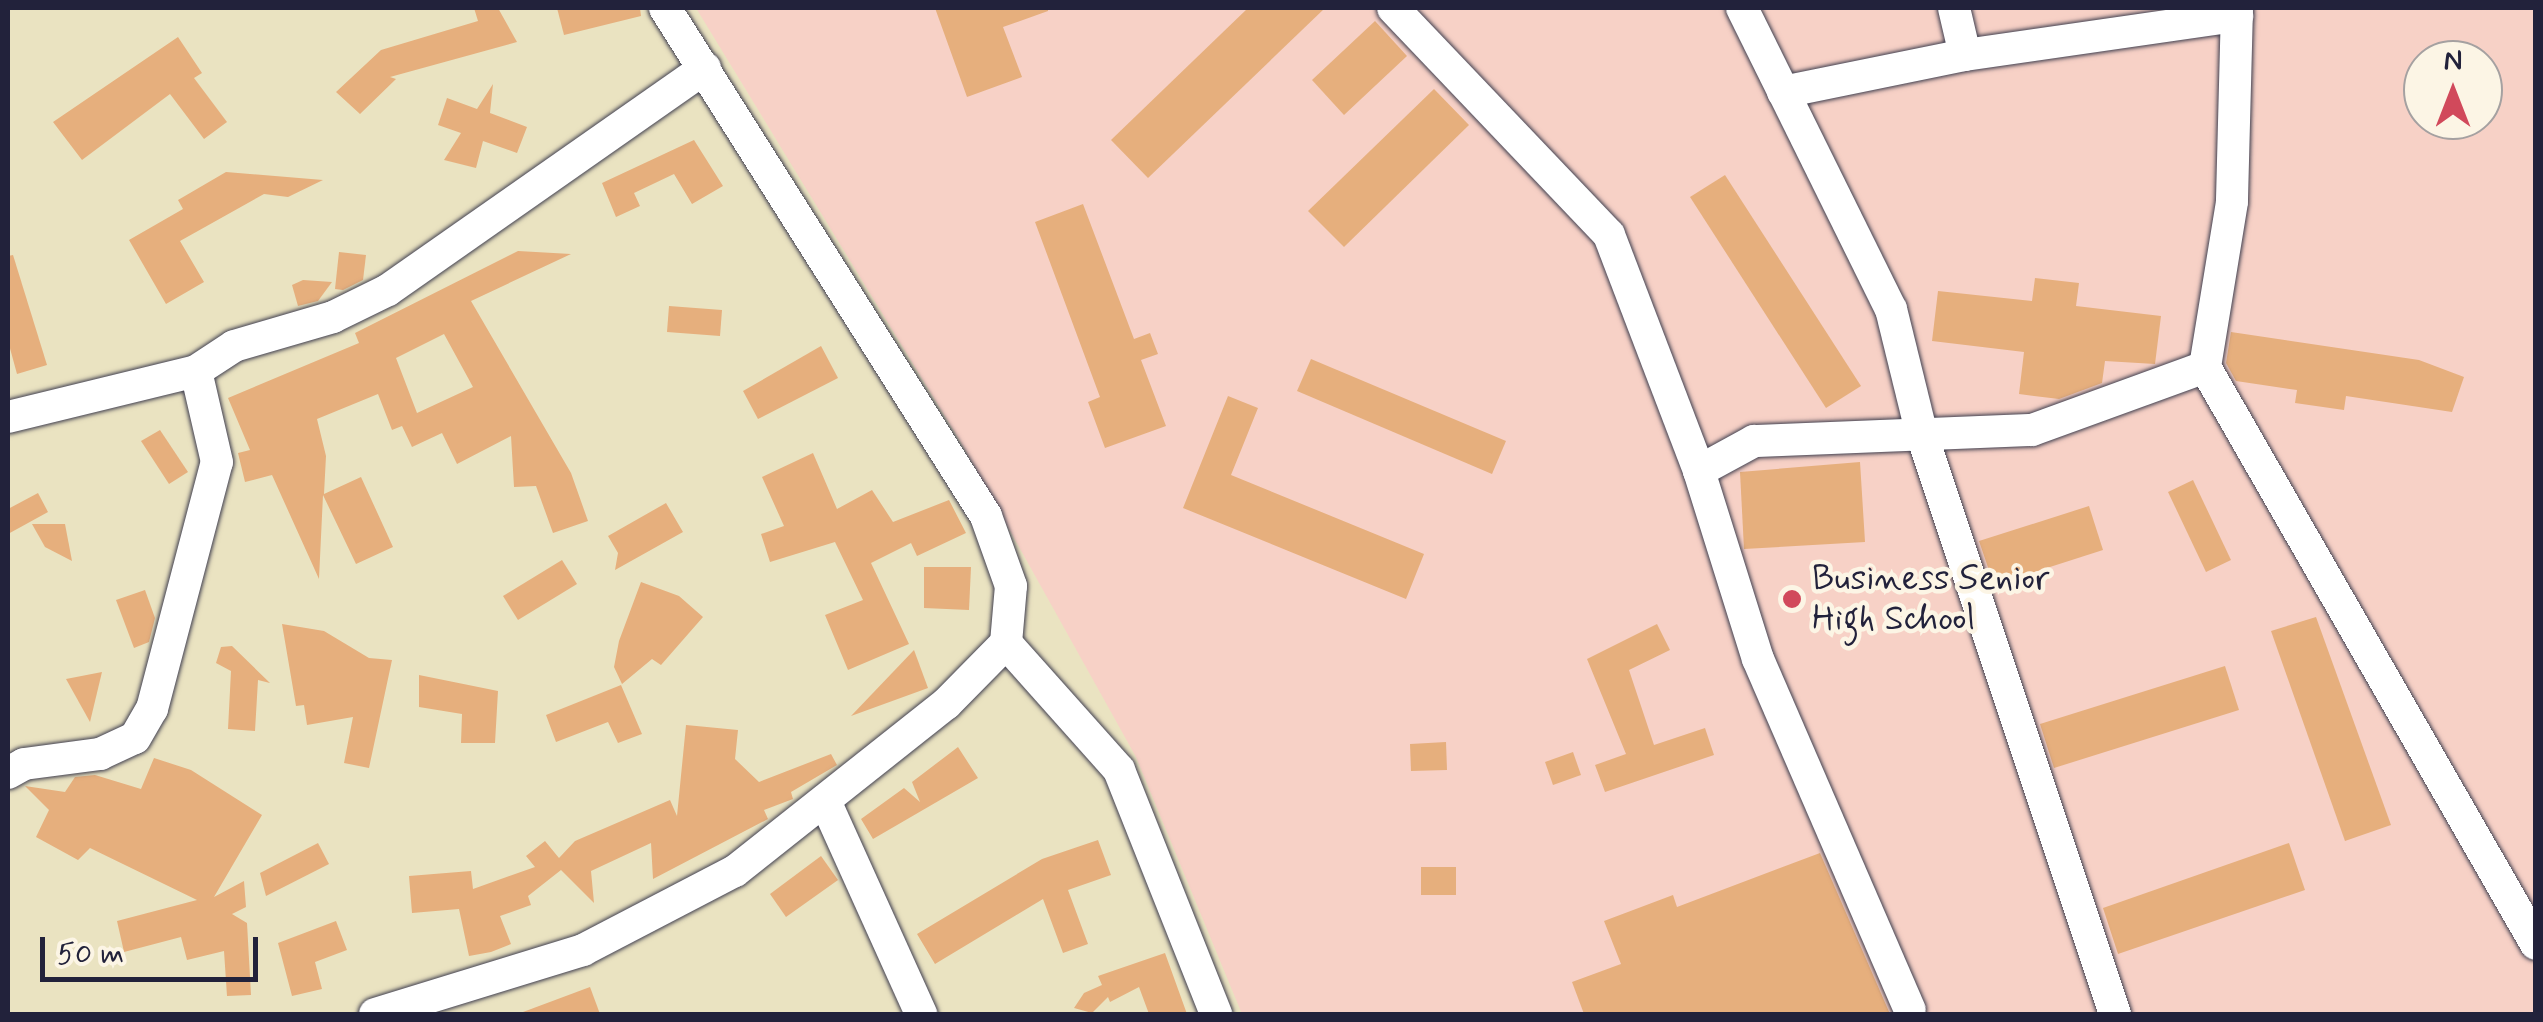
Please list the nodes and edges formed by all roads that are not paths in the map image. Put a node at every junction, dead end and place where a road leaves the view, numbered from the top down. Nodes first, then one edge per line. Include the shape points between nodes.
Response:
1 (665, 8) edge
2 (1393, 8) edge
3 (1742, 8) edge
4 (1954, 8) edge
5 (2238, 12) edge
6 (1965, 55) junction
7 (705, 68) junction
8 (1782, 92) junction
9 (2205, 367) junction
10 (196, 371) junction
11 (8, 417) edge
12 (1922, 435) junction
13 (1699, 471) junction
14 (1006, 643) junction
15 (8, 773) edge
16 (825, 801) junction
17 (2536, 944) edge
18 (457, 1004) edge
19 (1910, 1010) dead end
20 (375, 1014) edge
21 (921, 1014) edge
22 (1216, 1014) edge
23 (2115, 1014) edge

1 - 7 street
2 - 13 street via 1609,236
3 - 8 street
4 - 6 street
5 - 6 street
5 - 9 street via 2232,202
6 - 8 street
7 - 10 street via 388,290 333,317 234,346
7 - 14 street via 986,516 1012,586
8 - 12 street via 1892,309
9 - 12 street via 2032,430
9 - 17 street
10 - 11 street
10 - 15 street via 218,462 152,708 135,738 100,754 24,764
12 - 13 street via 1754,441
12 - 23 street
13 - 19 street via 1758,659
14 - 16 street via 946,704
14 - 22 street via 1119,770
16 - 18 street via 735,871 583,950
16 - 21 street
18 - 20 street

